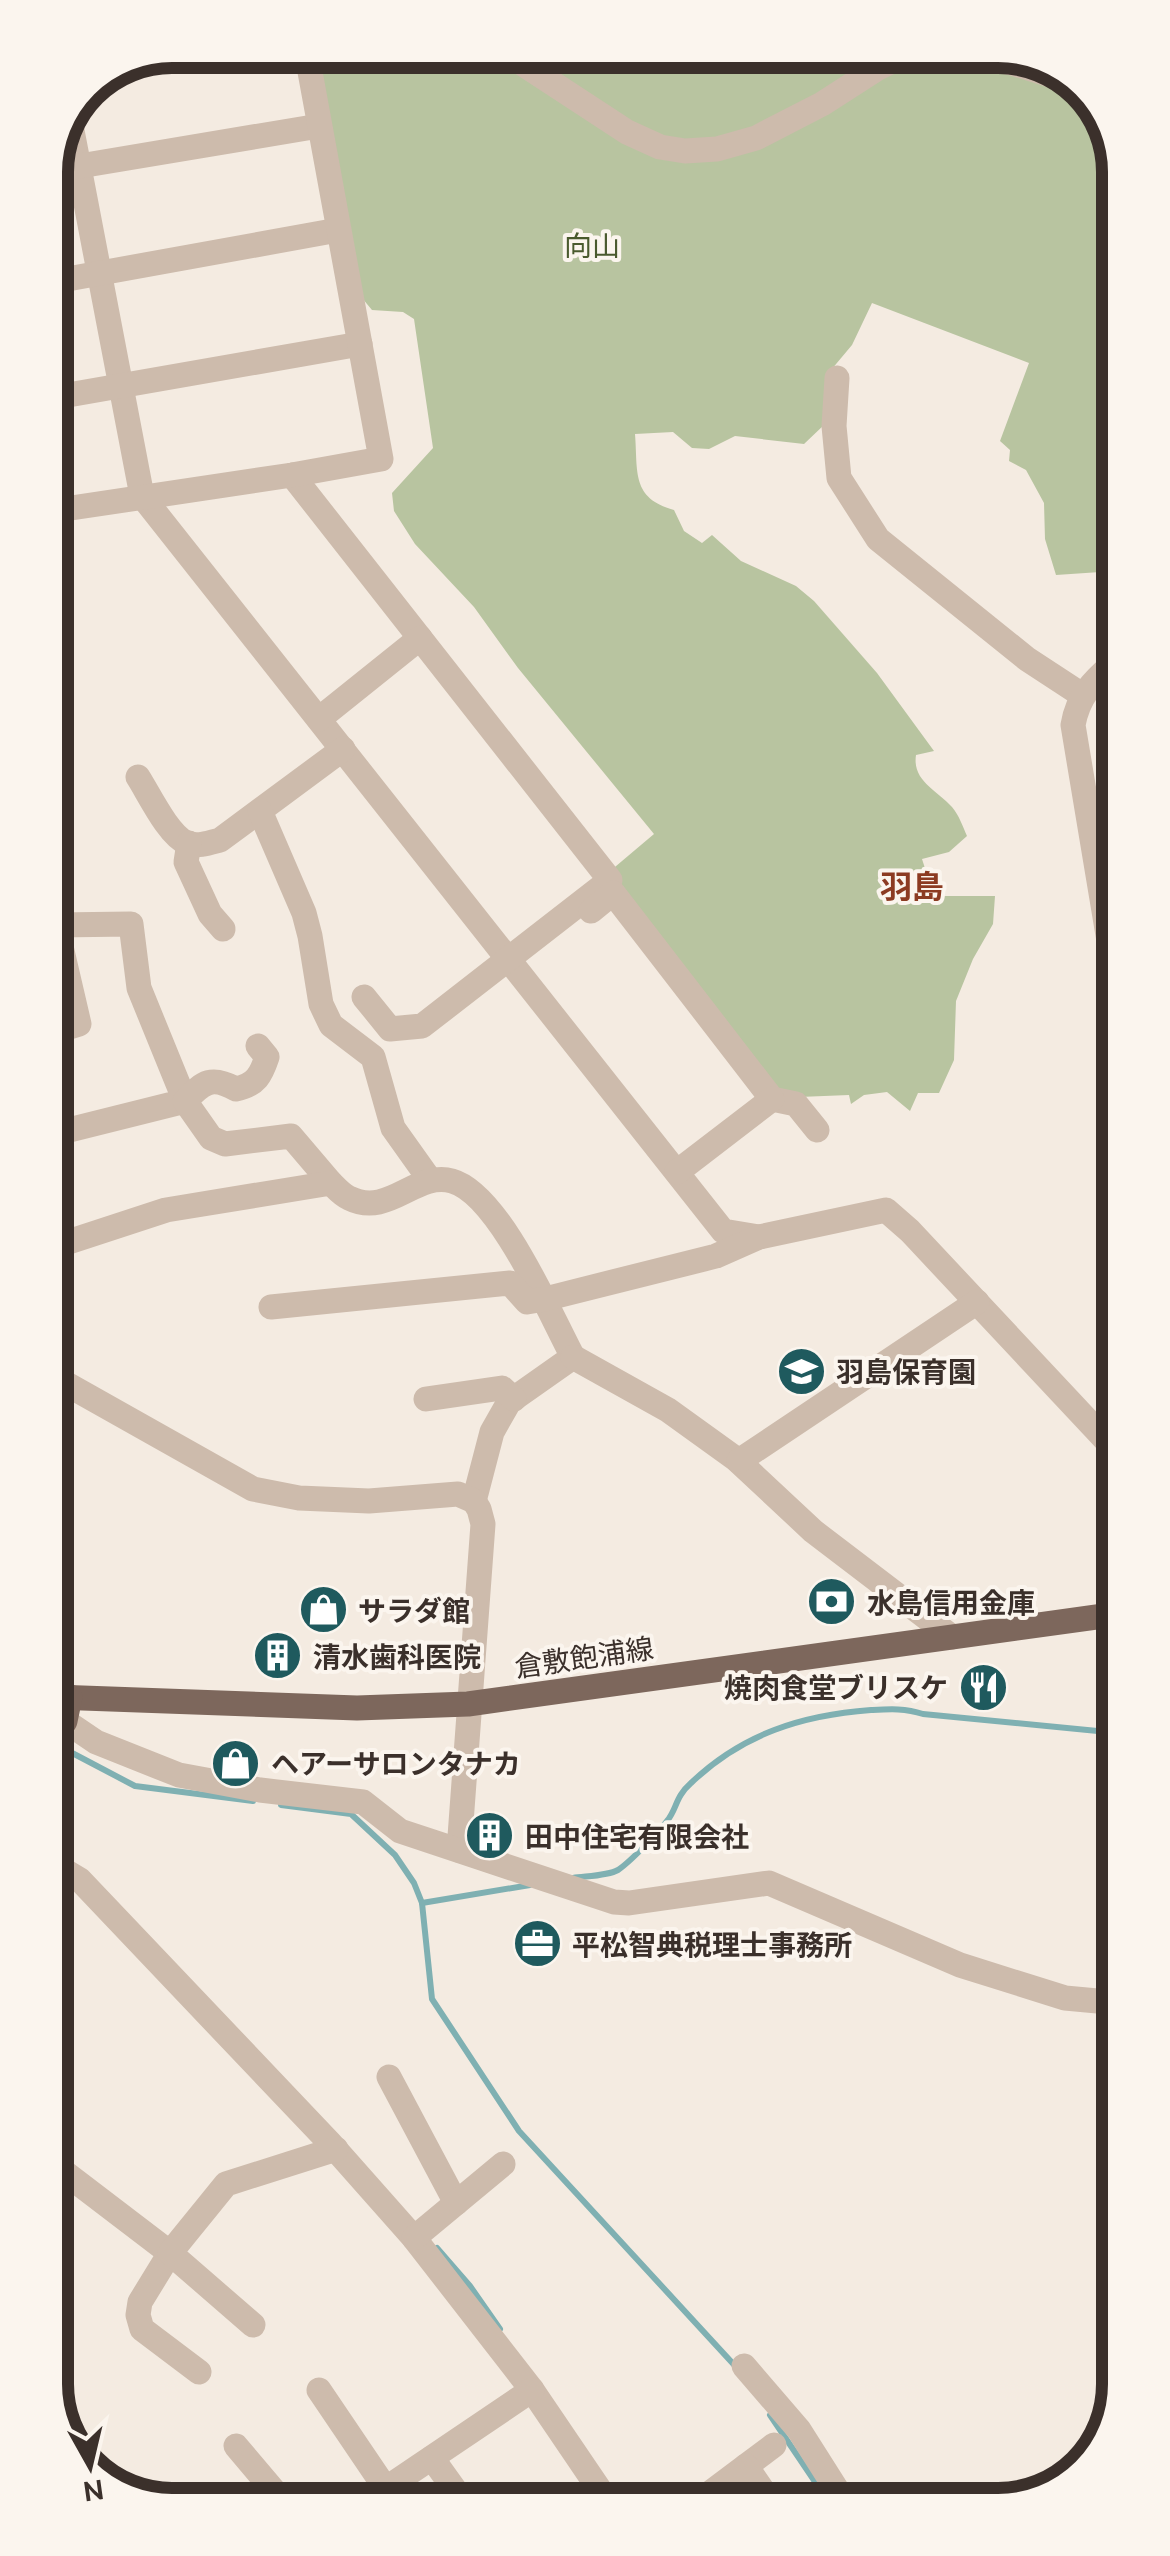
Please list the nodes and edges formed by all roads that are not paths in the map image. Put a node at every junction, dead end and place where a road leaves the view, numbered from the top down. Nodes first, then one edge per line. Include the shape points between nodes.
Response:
1 (309, 68) edge
2 (528, 68) edge
3 (878, 68) edge
4 (319, 126) junction
5 (73, 138) edge
6 (78, 165) junction
7 (68, 167) edge
8 (338, 230) junction
9 (99, 273) junction
10 (68, 279) edge
11 (360, 344) junction
12 (838, 378) dead end
13 (121, 386) junction
14 (68, 395) edge
15 (292, 475) junction
16 (142, 496) junction
17 (68, 507) edge
18 (420, 638) junction
19 (1102, 675) edge
20 (1082, 696) junction
21 (318, 719) junction
22 (343, 749) junction
23 (138, 776) dead end
24 (260, 810) junction
25 (189, 844) junction
26 (1102, 856) edge
27 (68, 925) edge
28 (223, 930) dead end
29 (512, 964) junction
30 (68, 977) edge
31 (364, 997) dead end
32 (68, 1027) edge
33 (258, 1046) dead end
34 (772, 1099) junction
35 (186, 1100) junction
36 (68, 1130) edge
37 (817, 1130) dead end
38 (676, 1172) junction
39 (430, 1180) junction
40 (331, 1183) junction
41 (759, 1237) junction
42 (68, 1242) edge
43 (546, 1300) junction
44 (977, 1302) junction
45 (271, 1307) dead end
46 (573, 1356) junction
47 (68, 1385) edge
48 (426, 1399) dead end
49 (514, 1399) junction
50 (1102, 1436) edge
51 (739, 1462) junction
52 (474, 1501) junction
53 (1102, 1616) edge
54 (952, 1636) junction
55 (468, 1704) junction
56 (68, 1717) edge
57 (68, 1722) edge
58 (459, 1850) junction
59 (68, 1873) edge
60 (1102, 2001) edge
61 (389, 2077) dead end
62 (336, 2149) junction
63 (502, 2164) dead end
64 (68, 2175) edge
65 (456, 2203) junction
66 (421, 2232) junction
67 (170, 2252) junction
68 (252, 2325) dead end
69 (744, 2366) dead end
70 (199, 2372) dead end
71 (319, 2390) dead end
72 (532, 2390) junction
73 (774, 2445) dead end
74 (236, 2446) dead end
75 (432, 2458) junction
76 (746, 2466) junction
77 (272, 2488) edge
78 (385, 2488) edge
79 (387, 2488) edge
80 (453, 2488) edge
81 (598, 2488) edge
82 (717, 2488) edge
83 (761, 2488) edge
84 (836, 2488) edge

1 - 4 street
2 - 3 street via 627,132 685,152 756,138
4 - 6 street
4 - 8 street
5 - 6 street
6 - 7 street
6 - 9 street
8 - 9 street
8 - 11 street
9 - 10 street
9 - 13 street
11 - 13 street
11 - 15 street via 382,460
12 - 20 street via 839,478 878,538
13 - 14 street
13 - 16 street
15 - 16 street
15 - 18 street
16 - 17 street
16 - 21 street
18 - 21 street
18 - 29 street via 610,880
19 - 20 street
20 - 26 street via 1074,742
21 - 22 street
22 - 24 street
22 - 29 street
23 - 25 street via 175,836
24 - 25 street via 220,840
24 - 39 street via 304,913 320,1004 331,1025 373,1057 393,1128
25 - 28 street via 186,862
27 - 35 street via 131,924 139,988
29 - 31 street via 422,1026 390,1029
29 - 34 street via 613,894
29 - 38 street
30 - 32 street via 79,1024
33 - 35 street via 267,1057 261,1076 247,1087 208,1082
34 - 37 street via 796,1104
34 - 38 street
35 - 36 street
35 - 40 street via 211,1138 224,1144 291,1136
38 - 41 street via 722,1230
39 - 40 street via 370,1203 349,1198
39 - 43 street via 452,1181 476,1194
40 - 42 street via 166,1210
41 - 43 street via 716,1256
41 - 44 street via 886,1210
43 - 45 street via 527,1302 510,1283
43 - 46 street
44 - 50 street
44 - 51 street
46 - 49 street
46 - 51 street via 668,1410
47 - 52 street via 253,1489 369,1502 458,1494
48 - 49 street via 502,1388
49 - 52 street via 492,1432
51 - 54 street via 813,1530
52 - 55 street via 483,1524
53 - 54 main road, 倉敷飽浦線
54 - 55 main road, 倉敷飽浦線
55 - 56 main road, 倉敷飽浦線
55 - 58 street
57 - 58 street via 96,1742 179,1775 363,1802 400,1831
58 - 60 street via 614,1902 769,1883 960,1966 1065,1998
59 - 62 street
61 - 65 street
62 - 66 street
62 - 67 street via 226,2184
63 - 65 street
64 - 67 street
65 - 66 street
66 - 72 street
67 - 68 street
67 - 70 street via 138,2315 142,2329
69 - 84 street via 799,2430
71 - 78 street
72 - 75 street
72 - 81 street
73 - 76 street
74 - 77 street
75 - 79 street
75 - 80 street
76 - 82 street
76 - 83 street

